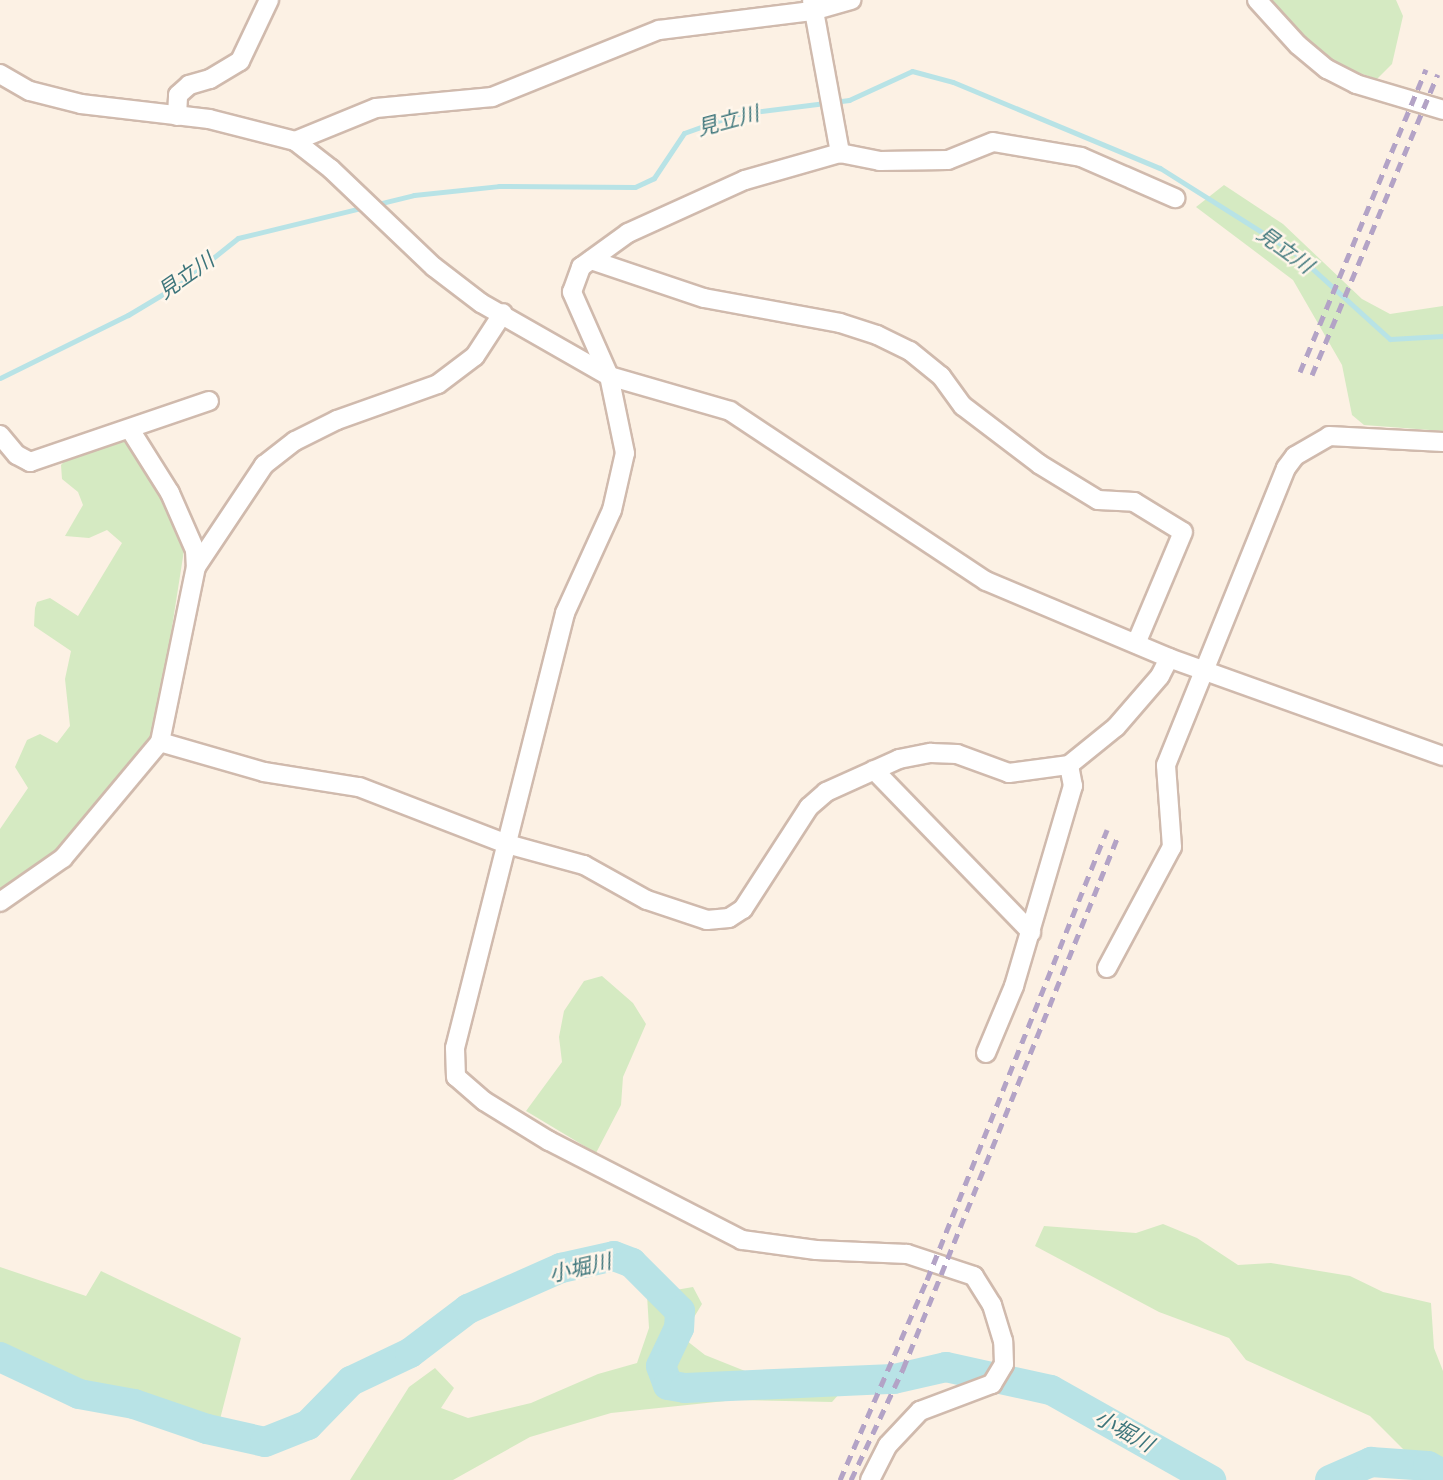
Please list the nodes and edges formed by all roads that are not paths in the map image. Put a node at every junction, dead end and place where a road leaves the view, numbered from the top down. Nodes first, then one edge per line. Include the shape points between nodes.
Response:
1 (269, 0) edge
2 (851, 0) edge
3 (1257, 0) edge
4 (812, 6) edge
5 (0, 75) edge
6 (1443, 110) edge
7 (177, 116) junction
8 (295, 141) junction
9 (840, 153) junction
10 (1175, 198) dead end
11 (591, 260) junction
12 (503, 313) junction
13 (609, 376) junction
14 (209, 401) dead end
15 (131, 430) junction
16 (0, 435) edge
17 (1443, 442) edge
18 (196, 567) junction
19 (1136, 645) junction
20 (1169, 658) junction
21 (1204, 668) junction
22 (160, 742) junction
23 (1443, 756) edge
24 (1069, 765) junction
25 (874, 770) junction
26 (507, 844) junction
27 (0, 902) edge
28 (1031, 932) junction
29 (1107, 968) dead end
30 (986, 1053) dead end
31 (870, 1480) edge

1 - 7 street via 240,61 211,79 189,85 178,95
2 - 4 street
3 - 6 street via 1327,69 1356,84
4 - 8 street via 659,30 492,97 376,108
4 - 9 street
5 - 7 street via 30,90 80,104
7 - 8 street
8 - 12 street via 458,287
9 - 10 street via 880,160 948,160 992,142 1081,157
9 - 11 street via 745,180 628,233
11 - 13 street via 581,267 572,292
11 - 19 street via 704,298 840,323 877,335 910,351 941,376 963,406 1039,464 1098,500 1134,502 1184,533
12 - 13 street
12 - 18 street via 475,356 438,384 337,420 295,441 264,465
13 - 19 street via 730,411 986,581
13 - 26 street via 625,453 620,483 565,613
14 - 15 street
15 - 16 street via 30,462
15 - 18 street via 170,493 195,551
17 - 21 street via 1329,436 1295,456
18 - 22 street
19 - 20 street
20 - 21 street
20 - 24 street via 1160,676 1116,727
21 - 23 street
21 - 29 street via 1166,765 1172,848
22 - 26 street via 264,772 359,788
22 - 27 street via 63,858
24 - 25 street via 1009,773 957,754 931,753
24 - 28 street via 1073,786
25 - 26 street via 826,792 809,807 743,909 729,918 707,920 679,912 584,865
25 - 28 street
26 - 31 street via 456,1048 456,1077 484,1101 549,1141 742,1240 803,1250 907,1254 974,1276 992,1305 1003,1341 1004,1364 992,1384 920,1411 888,1445
28 - 30 street

